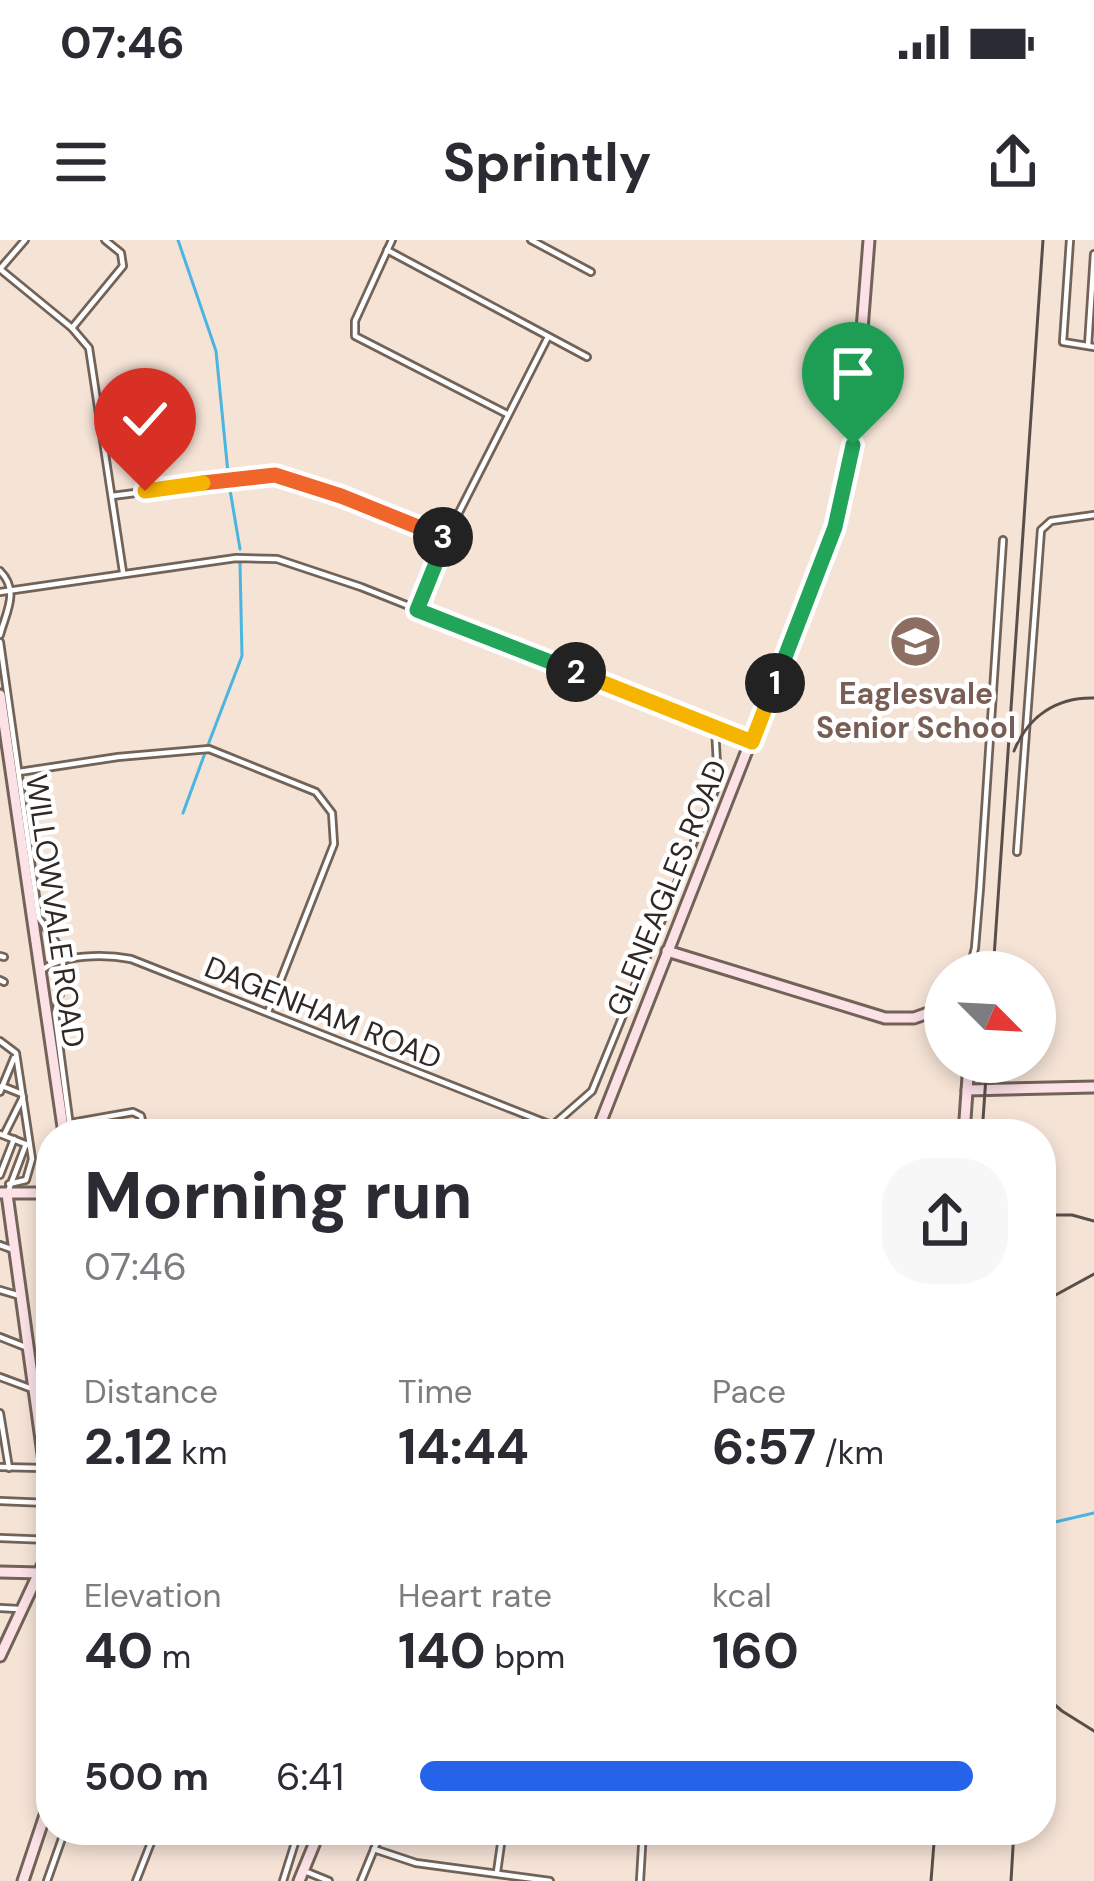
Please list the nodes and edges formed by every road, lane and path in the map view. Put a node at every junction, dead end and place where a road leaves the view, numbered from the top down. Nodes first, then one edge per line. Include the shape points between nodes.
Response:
1 (25, 240) edge
2 (105, 240) edge
3 (392, 240) edge
4 (531, 240) edge
5 (869, 240) edge
6 (1070, 240) edge
7 (387, 250) junction
8 (1094, 254) edge
9 (591, 272) dead end
10 (72, 328) junction
11 (548, 337) junction
12 (1091, 346) edge
13 (587, 357) dead end
14 (507, 414) junction
15 (112, 496) junction
16 (1094, 515) edge
17 (446, 538) junction
18 (1003, 540) dead end
19 (0, 571) edge
20 (124, 574) junction
21 (11, 591) junction
22 (0, 592) edge
23 (417, 610) junction
24 (0, 639) edge
25 (0, 695) edge
26 (716, 727) junction
27 (752, 742) junction
28 (19, 772) junction
29 (13, 793) junction
30 (0, 795) edge
31 (1017, 853) dead end
32 (675, 932) junction
33 (668, 951) junction
34 (975, 951) edge
35 (38, 957) junction
36 (684, 957) junction
37 (63, 961) junction
38 (51, 963) junction
39 (40, 973) junction
40 (659, 974) junction
41 (267, 1013) junction
42 (924, 1014) edge
43 (1, 1044) edge
44 (16, 1053) junction
45 (968, 1083) edge
46 (1094, 1087) edge
47 (1, 1089) edge
48 (968, 1090) junction
49 (22, 1096) junction
50 (65, 1119) edge
51 (69, 1119) edge
52 (101, 1119) edge
53 (141, 1119) edge
54 (526, 1119) edge
55 (564, 1119) edge
56 (602, 1119) edge
57 (965, 1119) edge
58 (2, 1134) edge
59 (14, 1139) junction
60 (28, 1145) junction
61 (0, 1175) edge
62 (5, 1188) edge
63 (36, 1191) edge
64 (0, 1245) edge
65 (14, 1250) junction
66 (0, 1290) edge
67 (22, 1295) junction
68 (0, 1337) edge
69 (28, 1348) junction
70 (0, 1377) edge
71 (34, 1390) junction
72 (36, 1404) edge
73 (0, 1413) edge
74 (0, 1467) edge
75 (9, 1468) junction
76 (36, 1468) edge
77 (0, 1501) edge
78 (36, 1502) edge
79 (0, 1538) edge
80 (36, 1542) edge
81 (0, 1572) edge
82 (36, 1574) edge
83 (36, 1582) edge
84 (0, 1608) edge
85 (22, 1609) junction
86 (0, 1656) edge
87 (36, 1842) edge
88 (60, 1845) edge
89 (150, 1845) edge
90 (294, 1845) edge
91 (314, 1845) edge
92 (376, 1845) edge
93 (501, 1845) edge
94 (642, 1845) edge
95 (374, 1849) junction
96 (482, 1871) junction
97 (497, 1874) junction
98 (301, 1876) edge
99 (508, 1878) edge
100 (23, 1881) edge
101 (47, 1881) edge
102 (136, 1881) edge
103 (283, 1881) edge
104 (329, 1881) edge
105 (361, 1881) edge
106 (481, 1881) edge
107 (550, 1881) edge
108 (640, 1881) edge

1 - 10 street via 0,269
2 - 10 street via 123,266
3 - 7 street
4 - 9 street
5 - 27 street, GLENEAGLES ROAD via 843,497
6 - 12 street via 1063,341
7 - 11 street
7 - 14 street via 355,336
8 - 12 street
10 - 15 street via 92,358
11 - 13 street
11 - 14 street
14 - 17 street
15 - 17 street via 275,475
15 - 20 street
16 - 31 street via 1041,530
17 - 23 street
18 - 34 street
19 - 21 street
20 - 21 street
20 - 23 street via 278,559
21 - 22 street
21 - 24 street
23 - 26 street
24 - 28 street
25 - 29 street, WILLOWVALE ROAD
26 - 27 street
26 - 55 street via 718,783 592,1091
27 - 32 street, GLENEAGLES ROAD
28 - 37 street via 39,918
28 - 41 street via 204,748 316,792 332,813 334,844
29 - 30 street
29 - 35 street, WILLOWVALE ROAD
32 - 33 street, GLENEAGLES ROAD
32 - 36 street
33 - 36 street
33 - 40 street, GLENEAGLES ROAD
35 - 38 street
35 - 39 street, WILLOWVALE ROAD
36 - 40 street
36 - 42 street via 885,1018
37 - 38 street, DAGENHAM ROAD
37 - 41 street, DAGENHAM ROAD via 131,959
37 - 51 street via 55,1013
38 - 39 street
39 - 50 street, WILLOWVALE ROAD
40 - 56 street, GLENEAGLES ROAD
41 - 54 street, DAGENHAM ROAD
43 - 44 street
44 - 47 street
44 - 49 street
45 - 48 street
46 - 48 street
47 - 49 street
48 - 57 street
49 - 58 street
49 - 60 street
52 - 53 street
58 - 59 street
59 - 60 street
59 - 61 street
60 - 62 street
60 - 62 street via 26,1180
62 - 63 street
62 - 65 street
64 - 65 street
65 - 67 street
66 - 67 street
67 - 69 street
68 - 69 street
69 - 71 street
70 - 71 street
71 - 72 street
73 - 75 street
74 - 75 street
75 - 76 street
77 - 78 street
79 - 80 street
81 - 82 street
83 - 85 street
84 - 85 street
85 - 86 street
87 - 100 street
88 - 101 street
89 - 102 street
90 - 103 street
91 - 98 street
92 - 95 street
93 - 97 street
94 - 108 street
95 - 96 street
95 - 105 street
96 - 97 street
96 - 106 street
97 - 99 street
98 - 104 street
99 - 107 street

